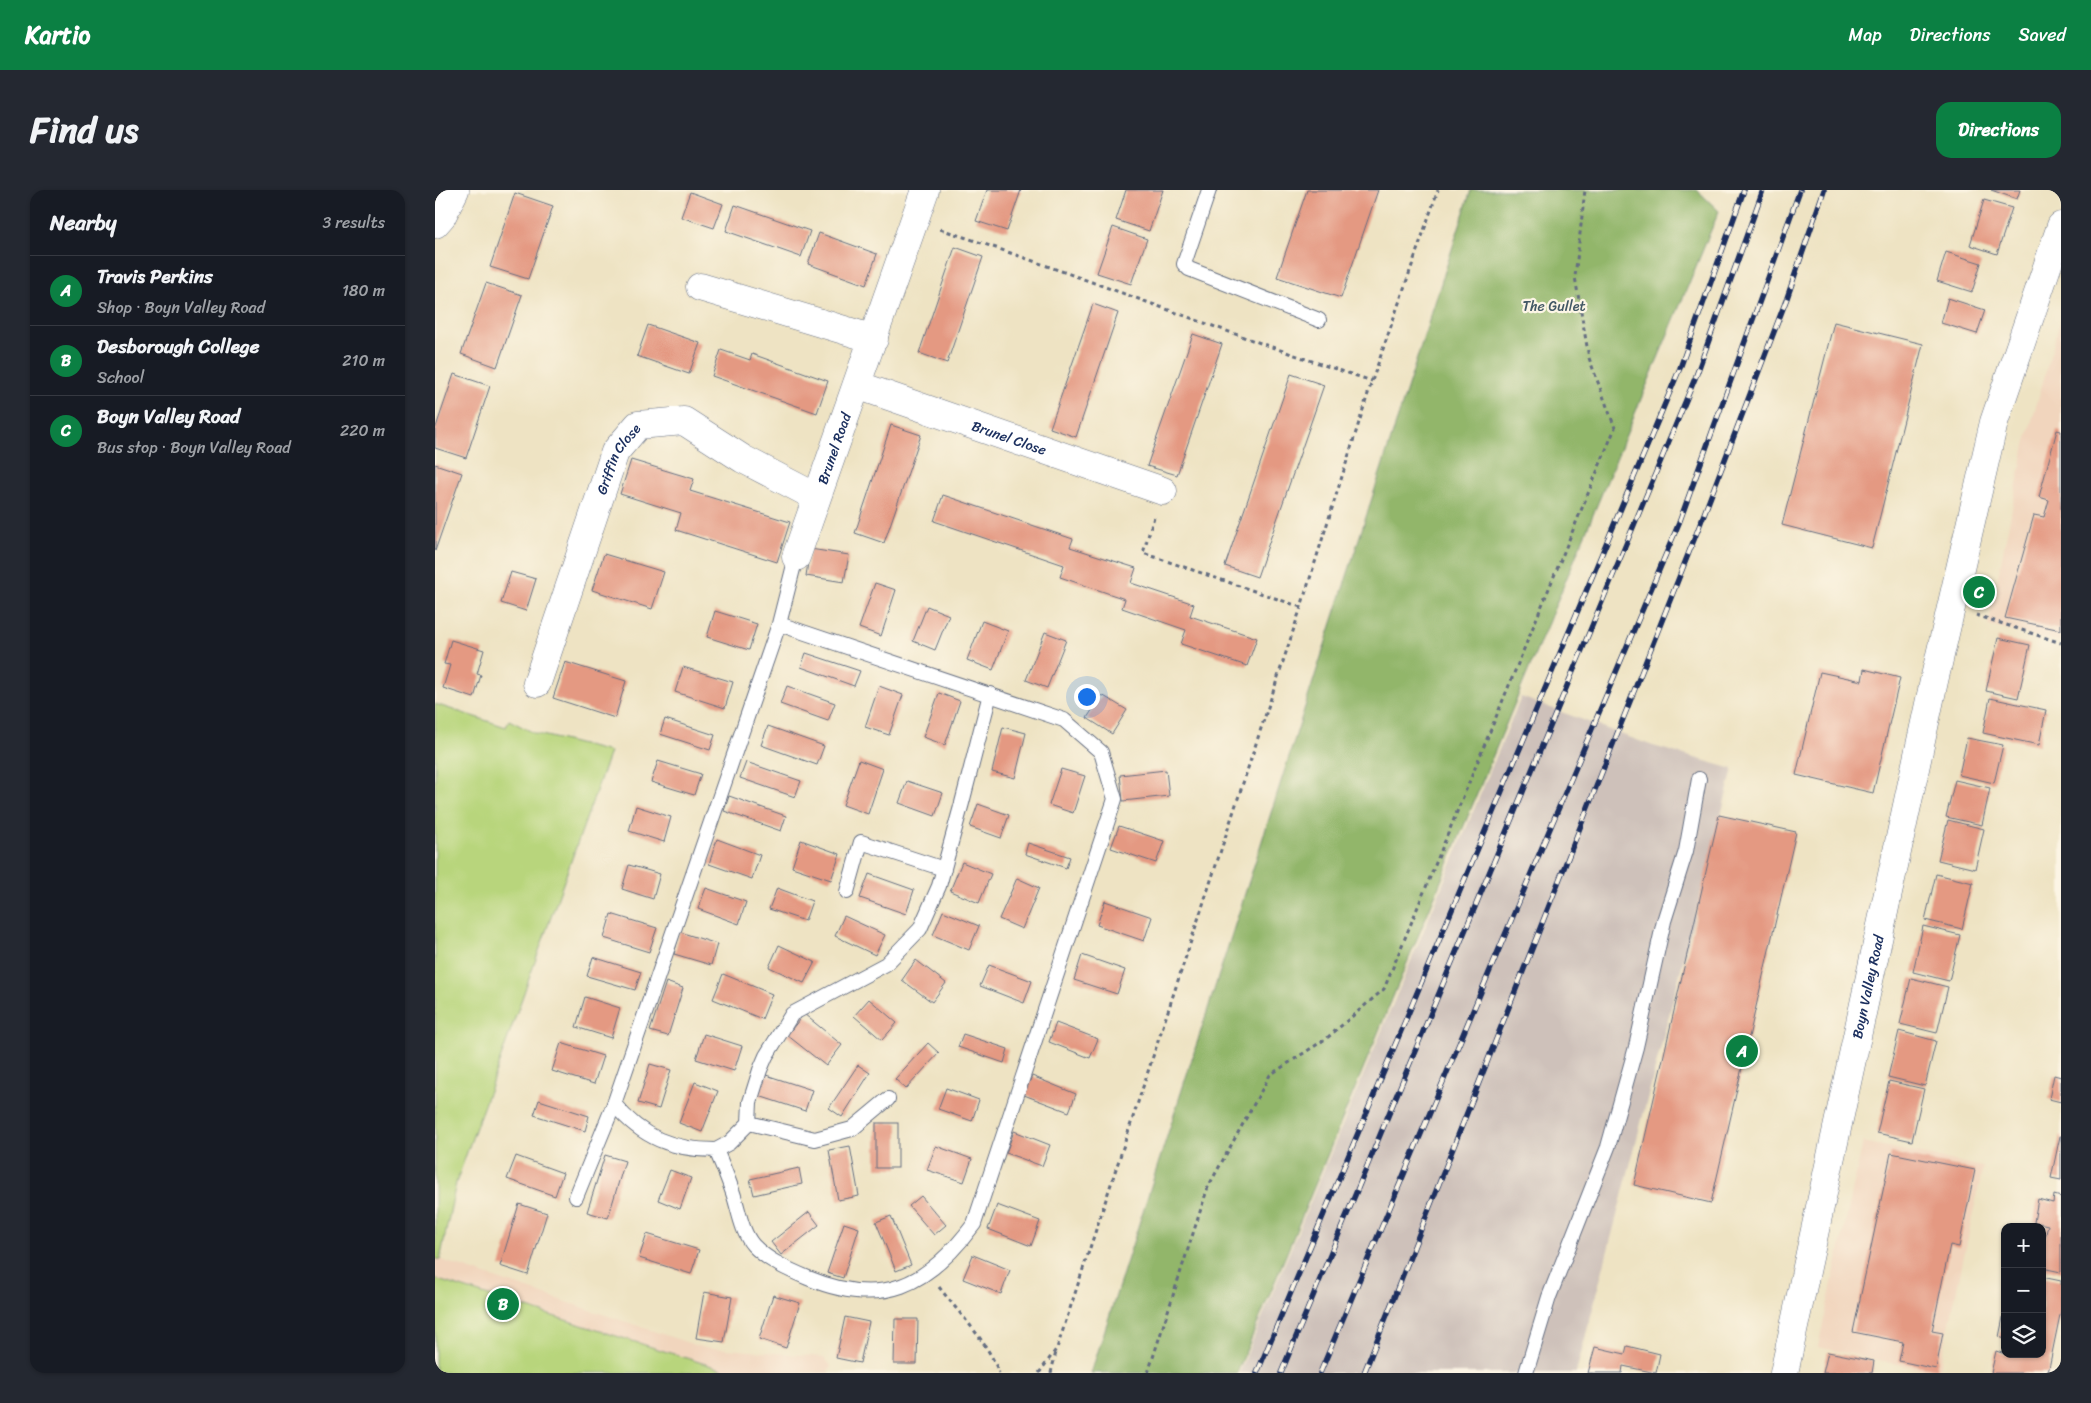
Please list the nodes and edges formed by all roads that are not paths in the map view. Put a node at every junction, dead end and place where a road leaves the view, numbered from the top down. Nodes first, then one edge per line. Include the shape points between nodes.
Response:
1 (455, 190) edge
2 (925, 190) edge
3 (1209, 190) edge
4 (435, 224) edge
5 (2061, 226) edge
6 (700, 287) dead end
7 (1319, 320) dead end
8 (874, 339) junction
9 (857, 385) junction
10 (1163, 491) road end
11 (816, 497) junction
12 (796, 557) joint
13 (779, 624) junction
14 (537, 683) dead end
15 (990, 694) junction
16 (1699, 779) dead end
17 (944, 869) junction
18 (847, 892) dead end
19 (888, 1099) dead end
20 (614, 1104) junction
21 (749, 1123) junction
22 (717, 1150) junction
23 (575, 1197) dead end
24 (1526, 1373) edge
25 (1784, 1373) edge

1 - 4 street
2 - 8 street, Brunel Road
3 - 7 lane via 1184,264 1189,269
5 - 25 street, Boyn Valley Road via 1994,422
6 - 8 street
8 - 9 street, Brunel Road
9 - 10 street, Brunel Close
9 - 11 street, Brunel Road
11 - 12 street, Brunel Road
11 - 14 street, Griffin Close via 743,458 684,421 638,425 615,452
12 - 13 lane
13 - 15 lane
13 - 20 lane
15 - 17 lane
15 - 22 lane via 1064,720 1101,752 1115,799 974,1224 958,1246 927,1273 901,1287 881,1293 841,1290 775,1263 753,1245 740,1221
16 - 24 lane via 1686,851 1664,921 1636,1047 1608,1146 1549,1297
17 - 18 lane via 861,842
17 - 21 lane via 920,929 886,964 792,1014 760,1070 750,1102
19 - 21 lane via 852,1129 815,1139
20 - 22 lane via 627,1120 659,1141 693,1150
20 - 23 lane
21 - 22 lane

